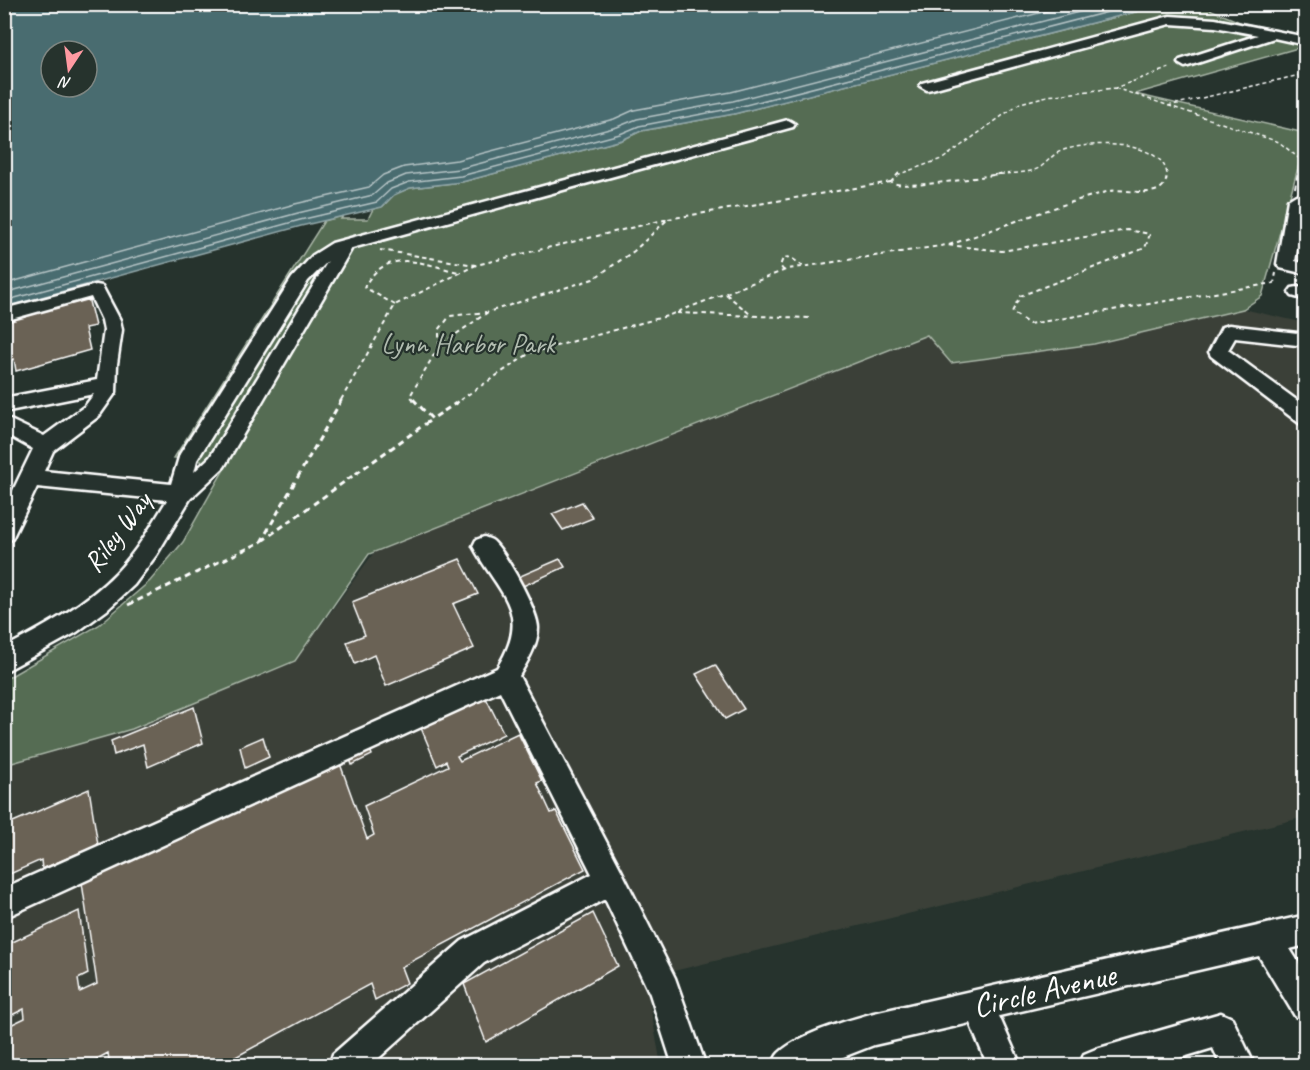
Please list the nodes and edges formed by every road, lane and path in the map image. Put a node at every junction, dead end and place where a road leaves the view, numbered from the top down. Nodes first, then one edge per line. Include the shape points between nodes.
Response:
1 (1275, 34) junction
2 (1305, 40) edge
3 (1185, 63) joint
4 (1304, 74) dead end
5 (927, 86) dead end
6 (1115, 88) junction
7 (1166, 106) junction
8 (788, 124) dead end
9 (891, 182) junction
10 (1300, 195) edge
11 (668, 219) junction
12 (346, 245) junction
13 (947, 245) junction
14 (476, 265) junction
15 (804, 267) junction
16 (1305, 269) edge
17 (784, 271) junction
18 (1276, 272) dead end
19 (460, 273) junction
20 (726, 294) junction
21 (394, 305) junction
22 (488, 312) junction
23 (675, 313) junction
24 (4, 315) edge
25 (751, 316) junction
26 (810, 318) dead end
27 (1305, 340) edge
28 (439, 346) junction
29 (107, 385) junction
30 (4, 405) edge
31 (1305, 418) edge
32 (432, 419) junction
33 (4, 424) edge
34 (45, 446) junction
35 (30, 478) junction
36 (182, 493) junction
37 (4, 533) edge
38 (261, 542) junction
39 (484, 546) dead end
40 (123, 607) dead end
41 (4, 661) edge
42 (506, 676) junction
43 (611, 880) junction
44 (4, 903) edge
45 (1305, 930) edge
46 (1267, 940) junction
47 (978, 1005) junction
48 (1305, 1005) edge
49 (1166, 1056) edge
50 (345, 1065) edge
51 (690, 1065) edge
52 (789, 1065) edge
53 (1005, 1065) edge
54 (1096, 1065) edge
55 (1239, 1065) edge

1 - 2 street
1 - 3 street
1 - 5 street via 1205,21 1165,21
3 - 6 path
4 - 7 path
6 - 7 path
6 - 9 path via 1020,103 944,158 899,174
7 - 10 path via 1279,142 1301,160
8 - 12 street
9 - 11 path
9 - 13 path via 916,185 1038,168 1057,153 1085,144 1145,150 1161,161 1167,171 1167,180 1160,189 1143,193 1113,190
10 - 16 street via 1286,264
11 - 14 path
11 - 22 path via 634,251 593,279
12 - 14 path
12 - 36 street via 217,462
12 - 36 street via 326,254 301,278 187,459 181,479
13 - 15 path
13 - 18 path via 1002,251 1127,230 1150,234 1145,248 1020,296 1012,312 1029,324 1274,283
14 - 19 path
15 - 17 path
15 - 17 path via 790,257 783,258 780,266
17 - 20 path
19 - 21 path
19 - 21 path via 408,260 386,262 369,272 364,287
20 - 23 path
20 - 25 path
21 - 38 path
22 - 28 path
22 - 28 path via 450,316 439,330
23 - 25 path
23 - 32 path via 530,353
24 - 29 street via 96,290 112,325
25 - 26 path
27 - 31 street via 1228,331 1218,352
28 - 32 path via 410,396
29 - 30 street
29 - 34 street via 92,411
32 - 38 path
33 - 34 street
34 - 35 street
35 - 36 street
35 - 37 street
36 - 41 street, Riley Way via 143,556 116,588 73,622
38 - 40 path
39 - 42 street via 524,614 526,629 520,652
42 - 43 street
42 - 44 street
43 - 50 street via 473,952
43 - 51 street via 664,989
45 - 46 street, Circle Avenue
46 - 47 street, Circle Avenue
46 - 48 street
47 - 52 street, Circle Avenue via 836,1040
47 - 53 street
49 - 54 street
49 - 55 street via 1221,1029

